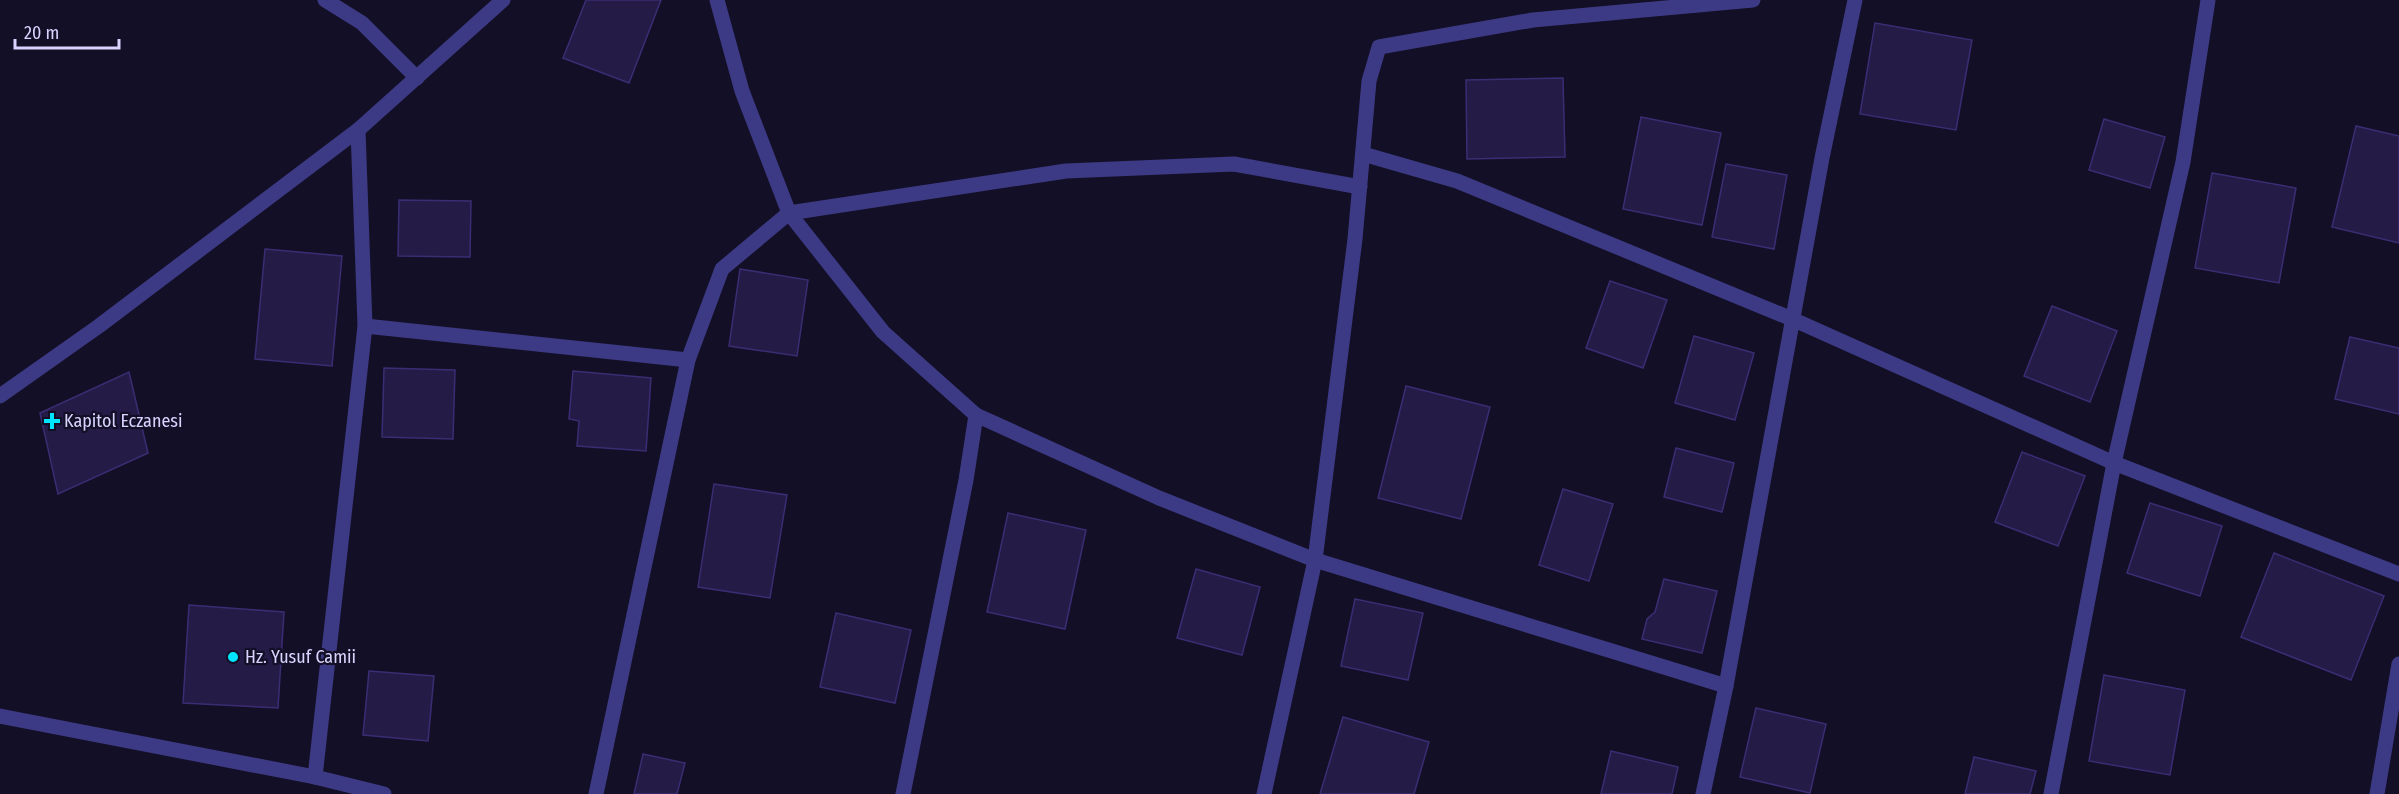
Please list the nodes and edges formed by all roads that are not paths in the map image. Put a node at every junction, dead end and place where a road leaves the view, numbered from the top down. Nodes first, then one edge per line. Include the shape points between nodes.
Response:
1 (325, 0) edge
2 (503, 0) edge
3 (717, 0) edge
4 (1753, 0) edge
5 (1855, 0) edge
6 (2208, 0) edge
7 (417, 78) junction
8 (358, 130) junction
9 (1363, 154) junction
10 (1360, 187) junction
11 (789, 213) junction
12 (1792, 319) junction
13 (365, 326) junction
14 (688, 360) junction
15 (0, 396) edge
16 (975, 415) junction
17 (2114, 463) junction
18 (1315, 560) junction
19 (2399, 574) edge
20 (2399, 664) edge
21 (1726, 686) junction
22 (0, 716) edge
23 (315, 777) junction
24 (384, 794) edge
25 (596, 794) edge
26 (903, 794) edge
27 (1264, 794) edge
28 (1703, 794) edge
29 (2051, 794) edge
30 (2377, 794) edge

1 - 7 street via 362,23
2 - 7 street
3 - 11 street via 742,91
4 - 9 street via 1533,20 1378,47 1369,81
5 - 12 street
6 - 17 street via 2183,162
7 - 8 street
8 - 13 street
8 - 15 street
9 - 10 street
9 - 12 street via 1457,181
10 - 11 street via 1234,164 1066,171
10 - 18 street
11 - 14 street via 722,269
11 - 16 street via 883,332
12 - 17 street
12 - 21 street
13 - 14 street
13 - 23 street
14 - 25 street
16 - 18 street via 1159,498
16 - 26 street via 966,480
17 - 19 street
17 - 29 street
18 - 21 street
18 - 27 street
20 - 30 street
21 - 28 street
22 - 23 street
23 - 24 street

